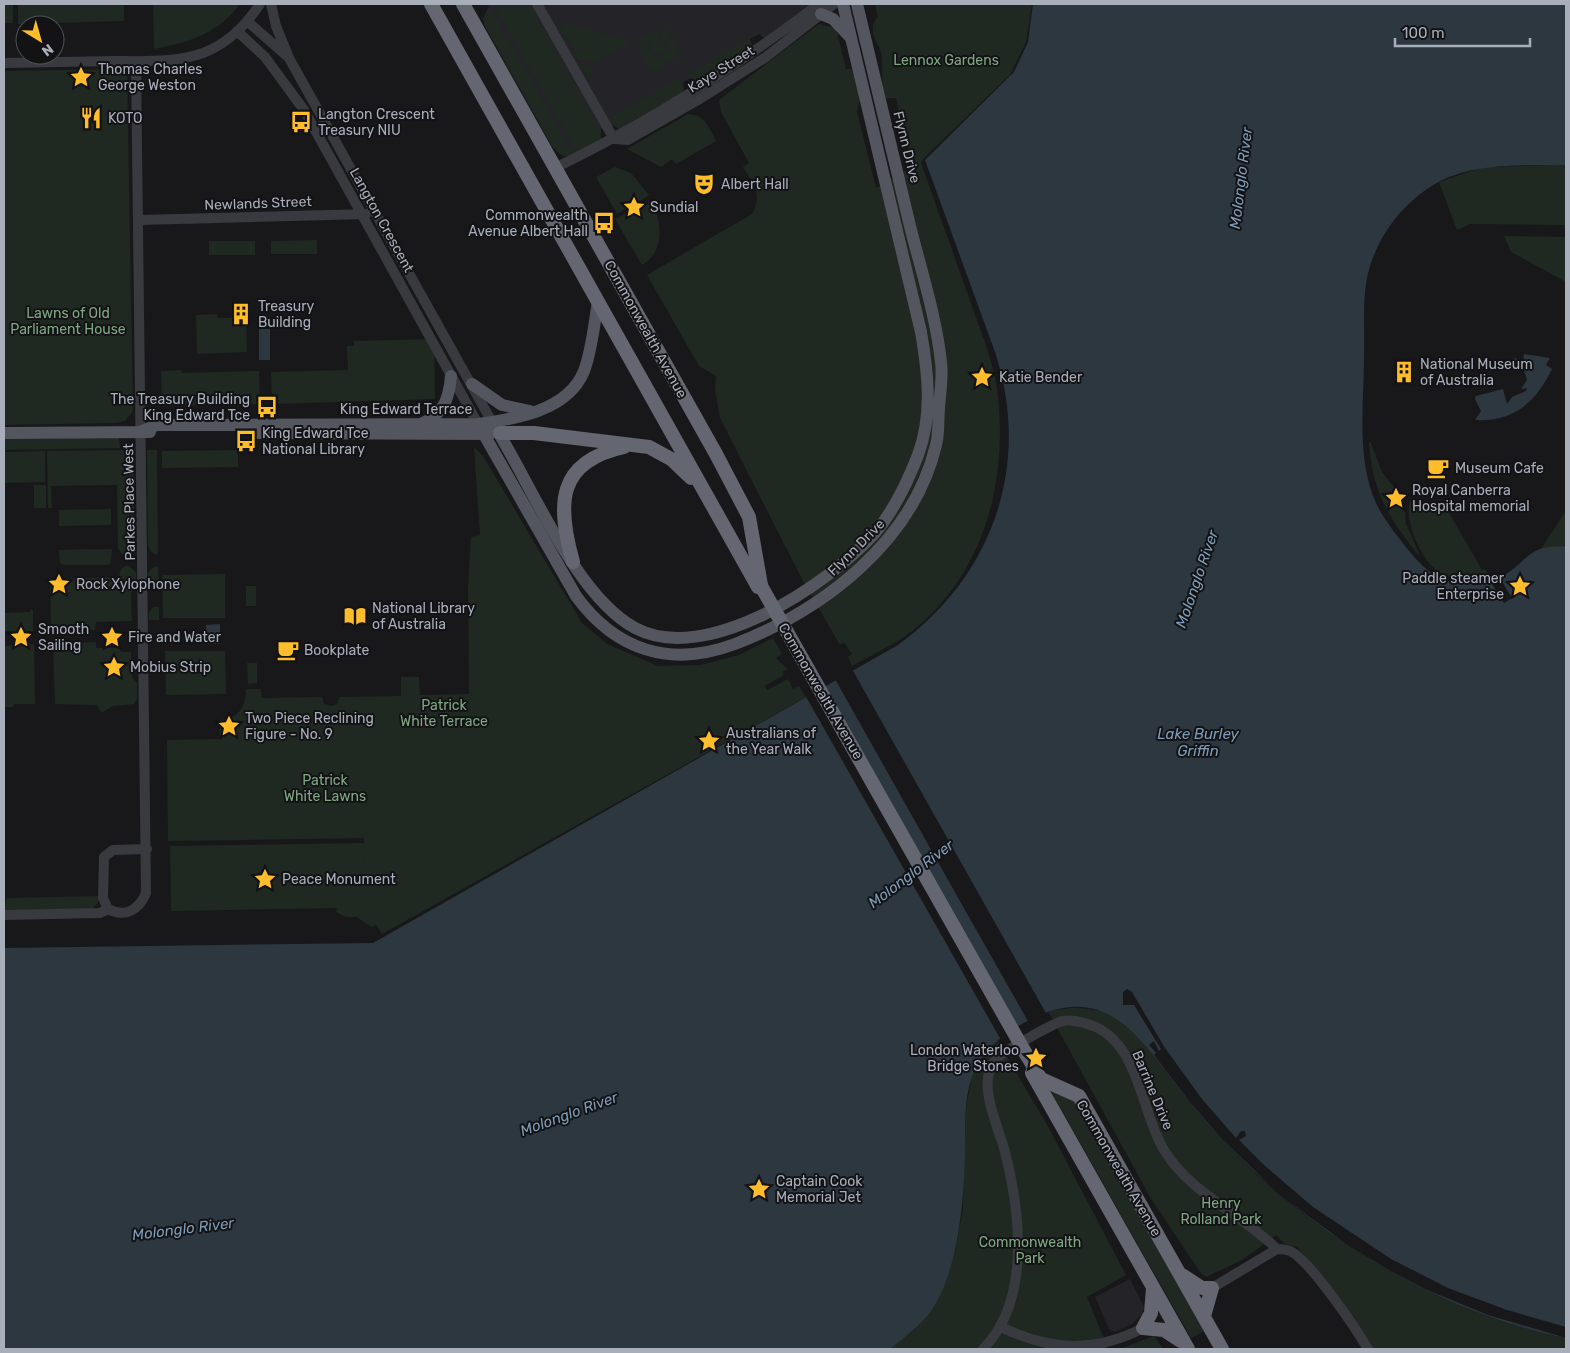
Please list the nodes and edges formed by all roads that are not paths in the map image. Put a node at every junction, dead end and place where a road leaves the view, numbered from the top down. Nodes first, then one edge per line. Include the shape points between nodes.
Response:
1 (260, 4) edge
2 (271, 4) edge
3 (431, 4) edge
4 (463, 4) edge
5 (536, 4) edge
6 (834, 4) edge
7 (843, 4) edge
8 (857, 4) edge
9 (820, 9) edge
10 (247, 21) junction
11 (237, 31) junction
12 (851, 39) junction
13 (289, 58) junction
14 (136, 61) junction
15 (4, 63) edge
16 (614, 139) junction
17 (555, 168) junction
18 (361, 214) junction
19 (377, 216) junction
20 (139, 220) junction
21 (407, 268) junction
22 (395, 274) junction
23 (598, 302) junction
24 (451, 376) junction
25 (472, 384) junction
26 (535, 412) junction
27 (421, 424) junction
28 (496, 428) junction
29 (481, 430) junction
30 (142, 431) junction
31 (4, 433) edge
32 (635, 445) junction
33 (703, 488) junction
34 (572, 562) junction
35 (759, 587) junction
36 (146, 849) junction
37 (108, 909) junction
38 (4, 915) edge
39 (1025, 1055) junction
40 (1277, 1249) junction
41 (1179, 1273) junction
42 (1153, 1288) junction
43 (1212, 1288) junction
44 (1204, 1316) junction
45 (1001, 1327) junction
46 (1143, 1328) junction
47 (1186, 1346) edge
48 (1095, 1348) edge
49 (983, 1349) edge
50 (1222, 1349) edge
51 (1368, 1349) edge

1 - 10 street
2 - 13 street, Langton Crescent
3 - 23 highway, Commonwealth Avenue
4 - 17 highway, Commonwealth Avenue
5 - 16 street
6 - 9 street, Kaye Street
7 - 12 main road, Flynn Drive
8 - 29 main road, Flynn Drive via 942,363 937,443 930,466 909,510 878,550 824,597 756,636 710,653 691,655 637,647 605,628 576,596
9 - 12 main road
9 - 16 street, Kaye Street via 766,57 698,100 628,140
10 - 11 street
10 - 13 street, Langton Crescent
11 - 14 street via 196,55
11 - 18 street, Langton Crescent via 265,57 304,110
12 - 34 main road, Flynn Drive via 926,362 926,425 918,454 901,491 874,533 819,582 731,629 693,638 655,636 620,619 606,607
13 - 19 street, Langton Crescent
14 - 15 street
14 - 20 street, Parkes Place West
16 - 17 street, Kaye Street
17 - 35 highway, Commonwealth Avenue via 749,517
18 - 19 street, Newlands Street
18 - 20 street, Newlands Street
18 - 22 street, Langton Crescent
19 - 21 street, Langton Crescent
20 - 30 street, Parkes Place West
21 - 22 street
21 - 25 street, Langton Crescent
22 - 24 street, Langton Crescent
23 - 26 main road, King Edward Terrace via 583,373 562,397
23 - 33 highway, Commonwealth Avenue
24 - 27 main road via 444,408
24 - 29 street, Langton Crescent
25 - 26 main road via 504,406
25 - 28 street, Langton Crescent
26 - 28 main road, King Edward Terrace
27 - 29 main road, King Edward Terrace
27 - 30 main road, King Edward Terrace via 158,425
28 - 29 main road, King Edward Terrace
28 - 32 highway
28 - 34 main road, Flynn Drive
29 - 30 main road, King Edward Terrace
30 - 31 main road, King Edward Terrace
30 - 36 street, Parkes Place West
32 - 33 highway via 649,447 667,456
32 - 34 highway via 590,459 572,478 562,516
33 - 35 highway, Commonwealth Avenue
35 - 39 highway, Commonwealth Avenue, bridge
35 - 39 highway, Commonwealth Avenue, bridge
36 - 37 street, Parkes Place West via 146,893 143,900 139,906 125,913
36 - 37 street via 114,850 104,857 103,898
37 - 38 street via 100,913
39 - 41 highway, Commonwealth Avenue via 1041,1079 1079,1096
39 - 42 highway, Commonwealth Avenue
40 - 43 street
40 - 45 street, Barrine Drive via 1190,1181 1172,1161 1148,1115 1129,1063 1113,1040 1086,1023 1063,1021 997,1058 988,1076 989,1094 1014,1188 1017,1227 1016,1284
40 - 51 street, Barrine Drive via 1299,1257
41 - 43 highway via 1195,1284
41 - 44 highway, Commonwealth Avenue
42 - 46 highway via 1151,1313
42 - 47 highway, Commonwealth Avenue
43 - 44 highway
44 - 50 highway, Commonwealth Avenue
45 - 48 street via 1042,1344
45 - 49 street, Barrine Drive
46 - 47 highway via 1164,1330
46 - 48 street

